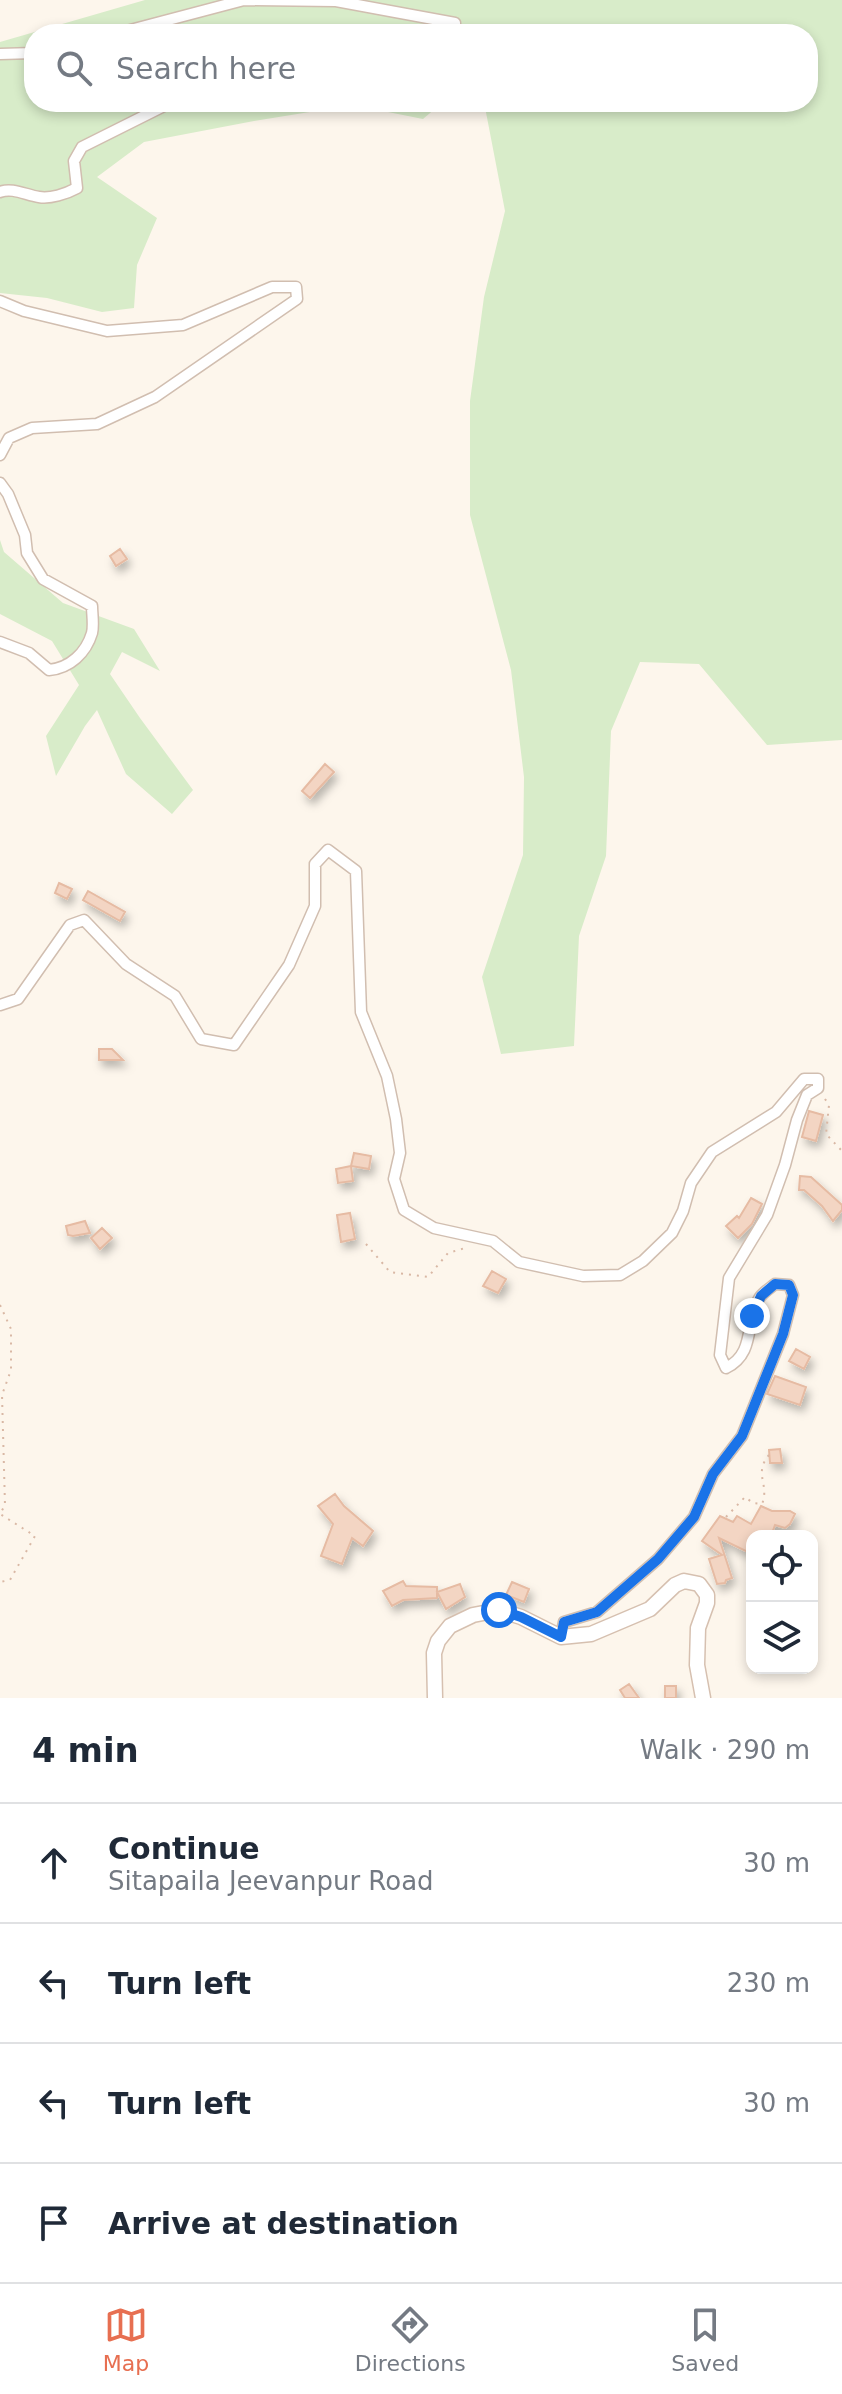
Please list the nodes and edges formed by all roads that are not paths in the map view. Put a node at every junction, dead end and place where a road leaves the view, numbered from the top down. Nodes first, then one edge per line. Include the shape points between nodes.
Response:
1 (153, 24) edge
2 (453, 24) edge
3 (24, 53) edge
4 (0, 54) edge
5 (152, 112) edge
6 (0, 192) edge
7 (0, 301) edge
8 (0, 455) edge
9 (0, 483) edge
10 (0, 642) edge
11 (0, 1005) edge
12 (561, 1637) junction
13 (435, 1698) edge
14 (703, 1698) edge

1 - 2 street via 244,0 336,1
3 - 4 street
5 - 6 street via 82,147 74,161 77,188 43,198
7 - 8 street via 107,331 183,325 272,287 296,287 297,299 155,397 97,424 32,428 9,438
9 - 10 street via 43,579 92,606 93,631 80,656 62,669 49,670 29,653
11 - 12 street via 18,999 70,925 84,920 126,964 175,996 201,1039 234,1045 289,965 315,906 315,864 328,850 356,871 361,1012 387,1076 400,1153 394,1179 404,1210 434,1228 493,1241 519,1262 583,1276 620,1275 643,1261 672,1233 691,1183 712,1152 776,1112 804,1079 818,1079 818,1088 807,1095 797,1120 767,1215 729,1278 720,1355 726,1368 737,1363 750,1339 761,1296 775,1284 789,1285 793,1295 742,1436 713,1474 694,1517 658,1559 597,1612 564,1622
12 - 13 street via 499,1610 450,1626 434,1653
12 - 14 street via 591,1634 650,1609 684,1581 699,1584 707,1595 698,1628

